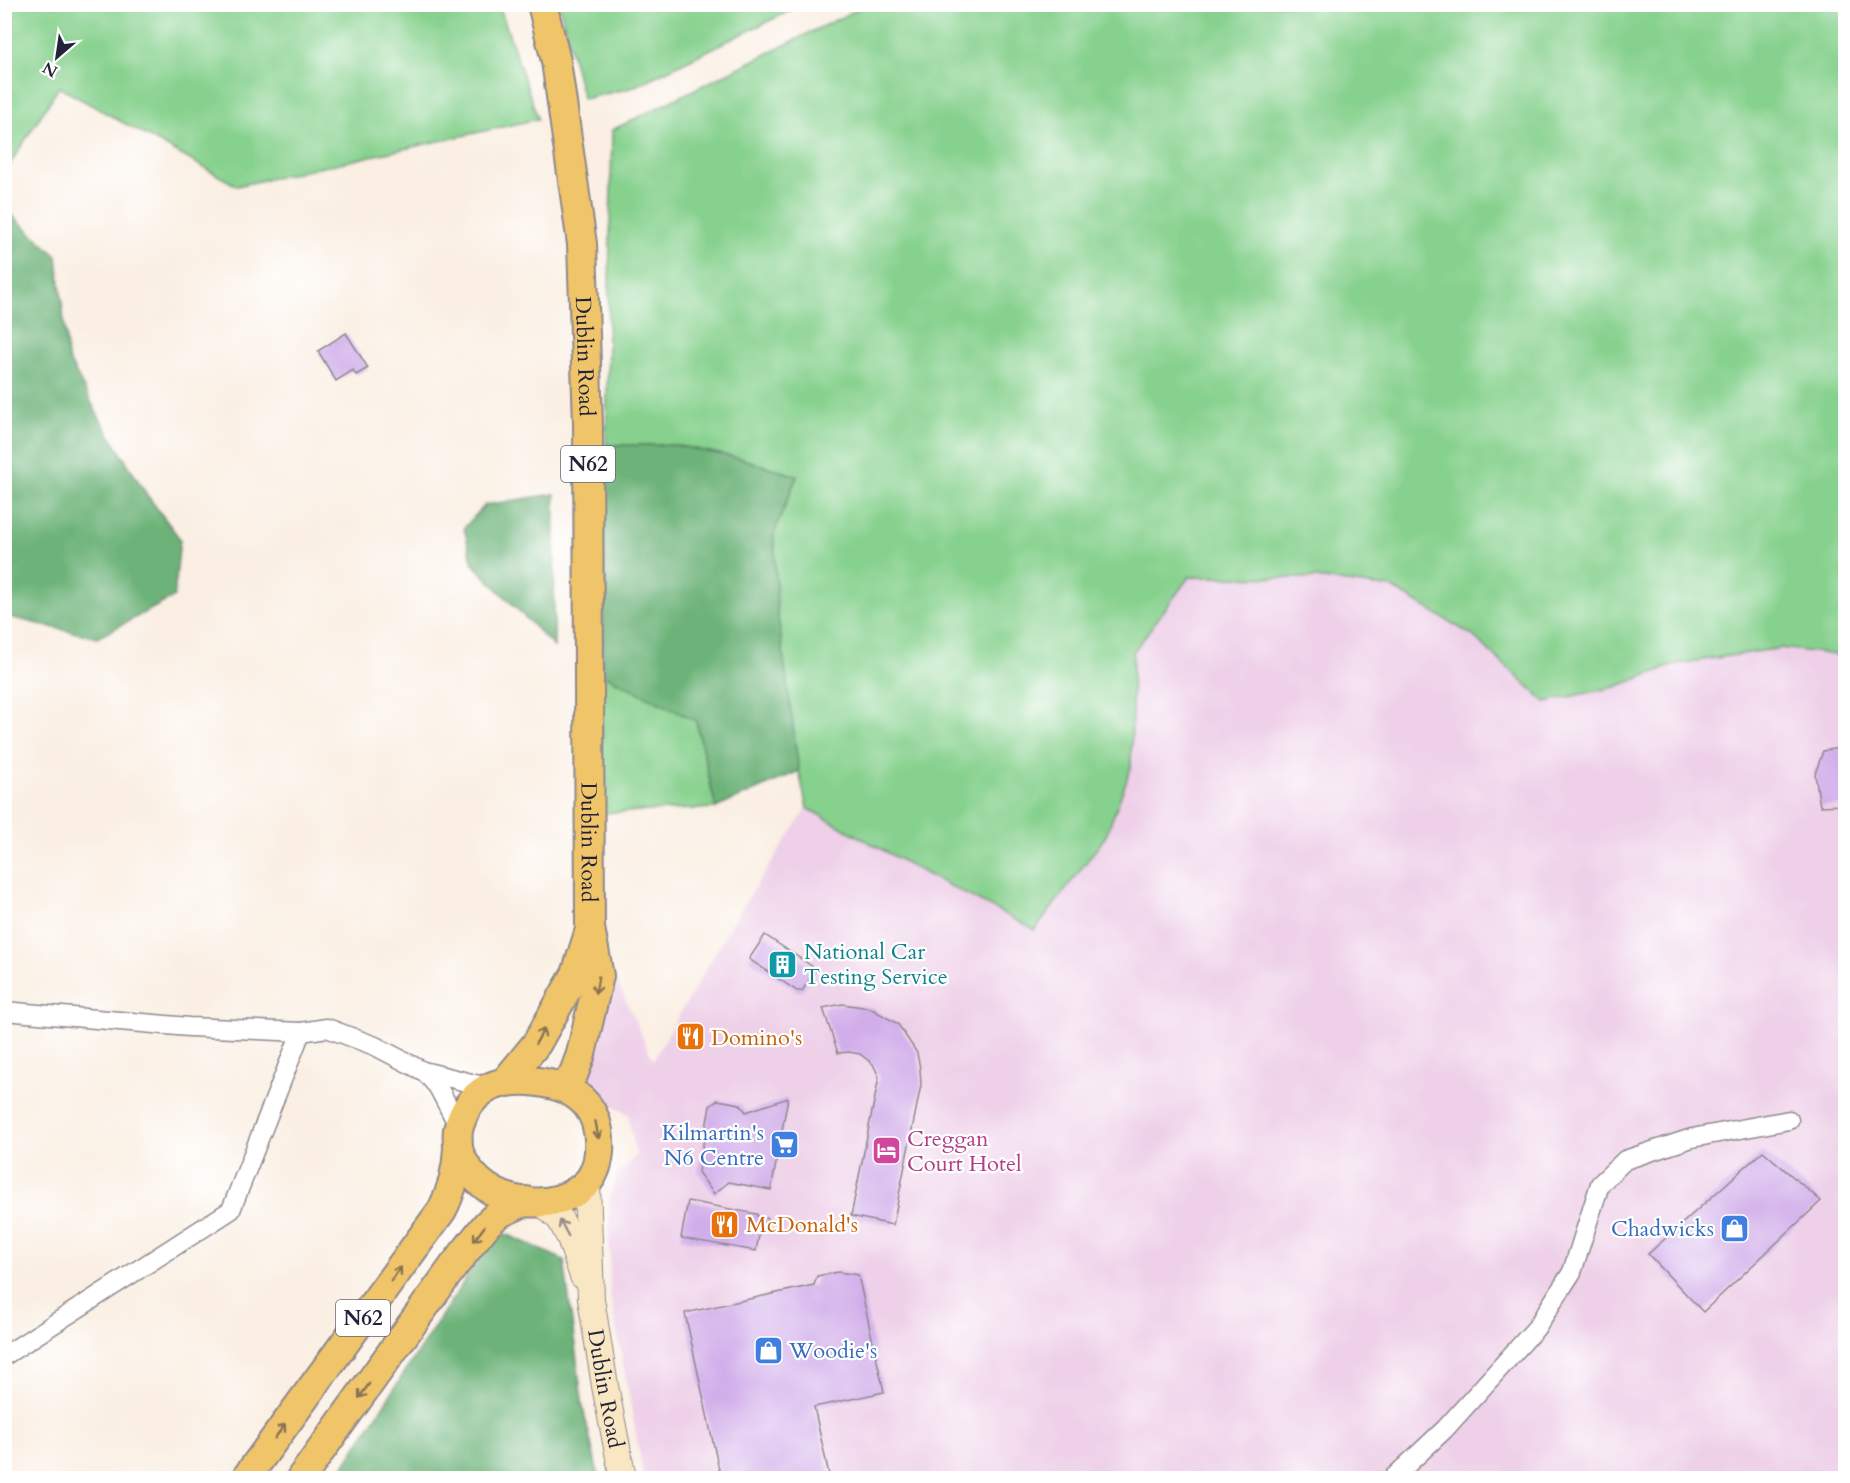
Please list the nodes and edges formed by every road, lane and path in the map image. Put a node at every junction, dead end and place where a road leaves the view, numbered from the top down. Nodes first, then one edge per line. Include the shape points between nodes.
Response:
1 (542, 4) edge
2 (590, 928) junction
3 (4, 1011) edge
4 (301, 1032) junction
5 (423, 1071) junction
6 (496, 1084) junction
7 (564, 1088) junction
8 (1789, 1120) dead end
9 (459, 1138) junction
10 (587, 1183) junction
11 (534, 1202) junction
12 (591, 1299) junction
13 (4, 1356) edge
14 (246, 1479) edge
15 (301, 1479) edge
16 (623, 1479) edge
17 (1393, 1479) edge

1 - 2 main road, Dublin Road / N62 via 556,61 582,244 588,424
6 -> 2 main road, Dublin Road / N62 via 537,1043 576,974
2 -> 7 main road, Dublin Road / N62 via 599,976 581,1054
3 - 4 street
4 - 5 street via 327,1028 375,1046
4 - 13 street via 231,1210
5 - 6 street
5 - 9 street via 438,1088
6 - 7 main road via 529,1081
6 - 9 main road, N62 via 467,1108
7 -> 10 main road via 583,1100 597,1122 596,1169
8 - 17 street via 1692,1138 1625,1160 1600,1184 1572,1272 1536,1328 1445,1429
9 - 11 main road, N62 via 470,1174 488,1190 505,1198
14 -> 9 main road, N62 via 442,1210 451,1193
10 - 11 main road, N62 via 573,1193
10 - 12 main road, Dublin Road
12 -> 11 main road, Dublin Road via 560,1219
11 -> 15 main road, N62 via 498,1215 486,1224
12 - 16 main road, Dublin Road

